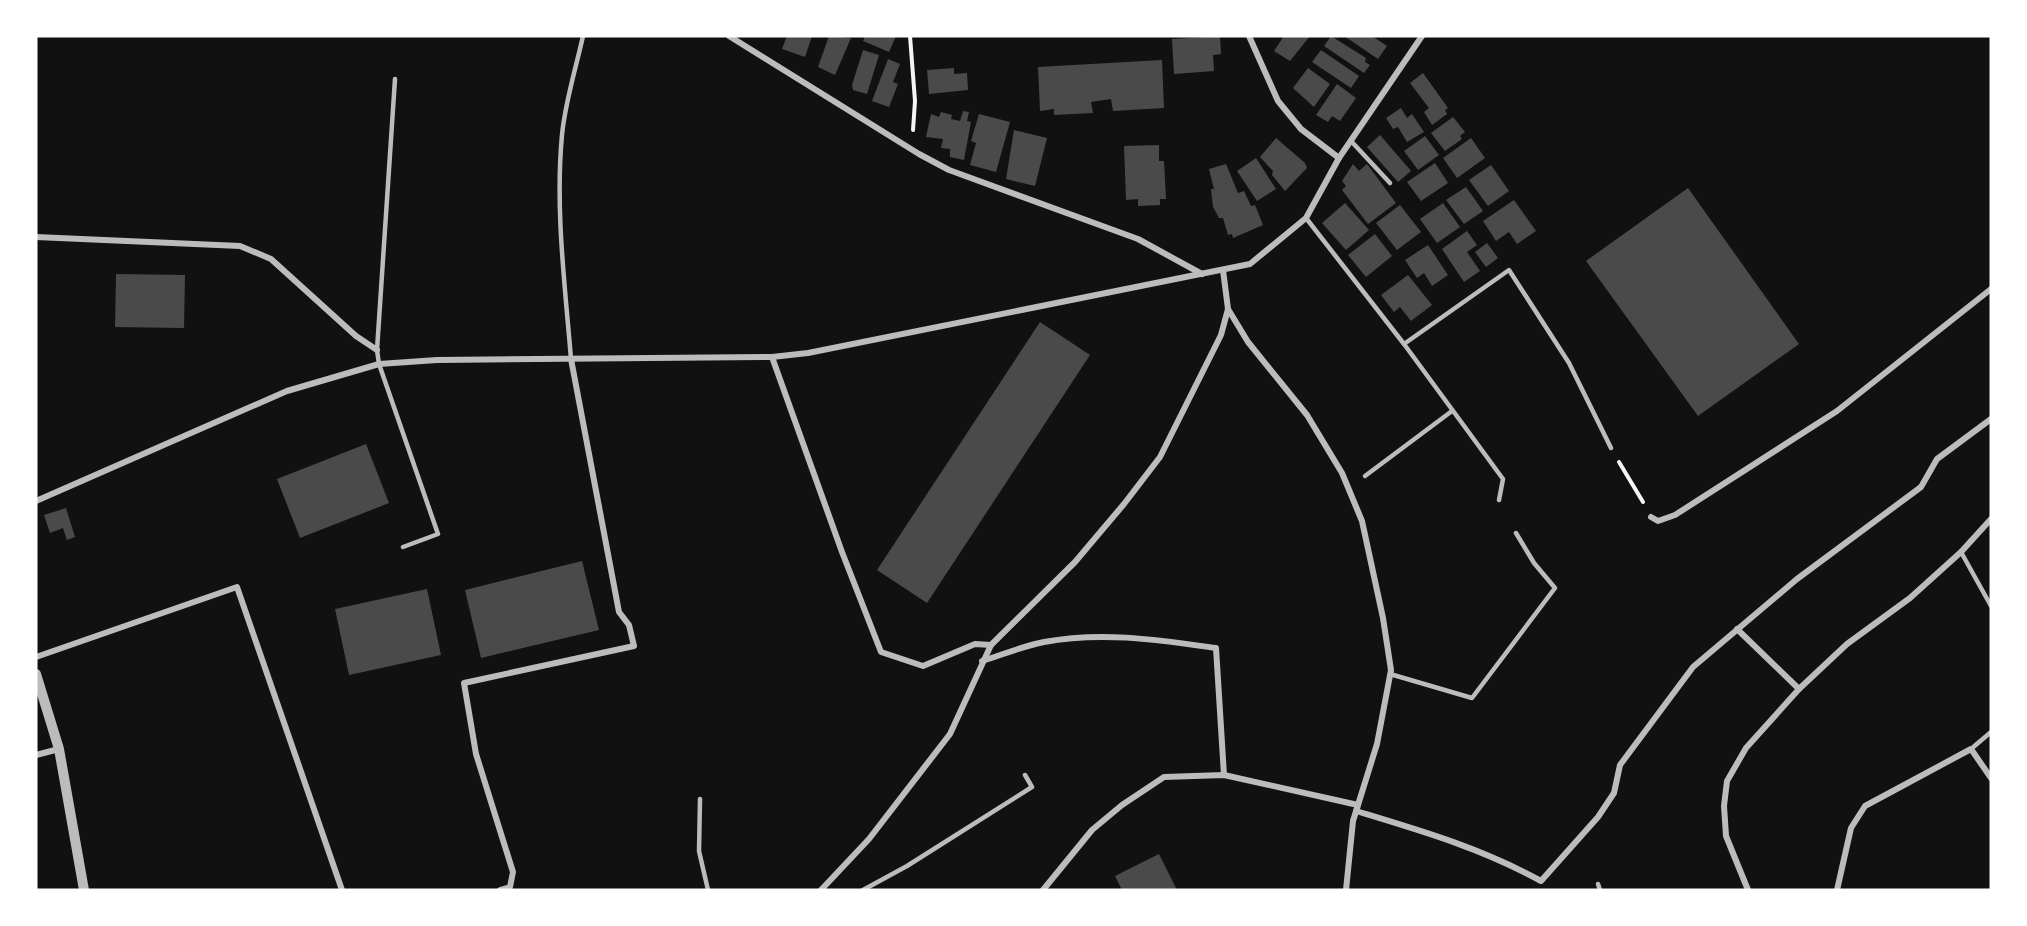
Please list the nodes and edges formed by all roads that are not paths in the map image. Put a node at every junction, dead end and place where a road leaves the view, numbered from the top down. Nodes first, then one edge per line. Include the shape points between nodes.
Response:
1 (583, 36) edge
2 (729, 36) edge
3 (1248, 36) edge
4 (1422, 36) edge
5 (395, 79) dead end
6 (1351, 141) junction
7 (1339, 158) junction
8 (1390, 183) dead end
9 (1306, 218) junction
10 (36, 237) edge
11 (1223, 270) junction
12 (1202, 274) junction
13 (1991, 289) edge
14 (1985, 294) junction
15 (1991, 301) edge
16 (1228, 309) junction
17 (1404, 344) junction
18 (377, 350) junction
19 (772, 357) junction
20 (571, 359) junction
21 (379, 364) junction
22 (1452, 411) junction
23 (1991, 419) edge
24 (1611, 448) road end
25 (1365, 476) dead end
26 (1499, 500) dead end
27 (36, 501) edge
28 (1651, 517) road end
29 (1991, 519) edge
30 (1516, 533) dead end
31 (403, 547) dead end
32 (1961, 552) junction
33 (1991, 606) edge
34 (1737, 629) junction
35 (991, 645) junction
36 (36, 657) edge
37 (982, 661) junction
38 (36, 674) edge
39 (1390, 674) junction
40 (1799, 689) junction
41 (1991, 732) edge
42 (59, 749) junction
43 (1971, 749) junction
44 (36, 755) edge
45 (1025, 775) dead end
46 (1224, 775) junction
47 (1991, 778) edge
48 (700, 799) dead end
49 (1357, 808) junction
50 (84, 890) edge
51 (342, 890) edge
52 (500, 890) edge
53 (708, 890) edge
54 (821, 890) edge
55 (862, 890) edge
56 (1043, 890) edge
57 (1346, 890) edge
58 (1748, 890) edge
59 (1837, 890) edge

1 - 20 lane via 562,132 561,231
2 - 12 street via 949,170 1138,239
3 - 7 street via 1278,101 1301,129
4 - 6 street
5 - 18 lane
6 - 7 street
6 - 8 lane
7 - 9 street
9 - 11 street via 1250,264
9 - 17 lane
10 - 18 street via 240,246 271,259 356,336
11 - 12 street
11 - 16 street
12 - 19 street
13 - 14 street
14 - 15 street
14 - 28 street via 1837,411 1675,515 1658,521
16 - 35 street via 1221,335 1160,457 1075,562
16 - 39 street via 1248,342 1307,416 1350,484 1383,618
17 - 22 lane
17 - 24 lane via 1509,270 1569,363
18 - 21 lane
19 - 20 street
19 - 35 street via 881,652 923,666 975,644
20 - 21 street
20 - 52 street via 619,612 629,625 634,646 464,683 476,754 513,872 510,886
21 - 27 street via 287,391
21 - 31 lane via 438,534
22 - 25 lane
22 - 26 lane via 1503,479
23 - 34 street via 1936,459 1921,487
29 - 32 street
30 - 39 lane via 1534,563 1556,588 1472,698
32 - 33 lane
32 - 40 street via 1910,598 1847,644
34 - 40 street
34 - 49 street via 1693,667 1620,765 1614,793 1604,809 1541,881 1459,842
35 - 37 street
36 - 51 street via 237,587
37 - 46 street via 1044,642 1109,636 1216,648
37 - 54 street via 950,734 869,839
38 - 42 street
39 - 49 street via 1377,744
40 - 58 street via 1746,748 1727,781 1726,836
41 - 43 lane
42 - 44 street
42 - 50 street
43 - 47 street
43 - 59 street via 1865,806 1851,828
45 - 55 lane via 1032,787
46 - 49 street
46 - 56 street via 1164,777 1092,830
48 - 53 lane via 699,851
49 - 57 street

